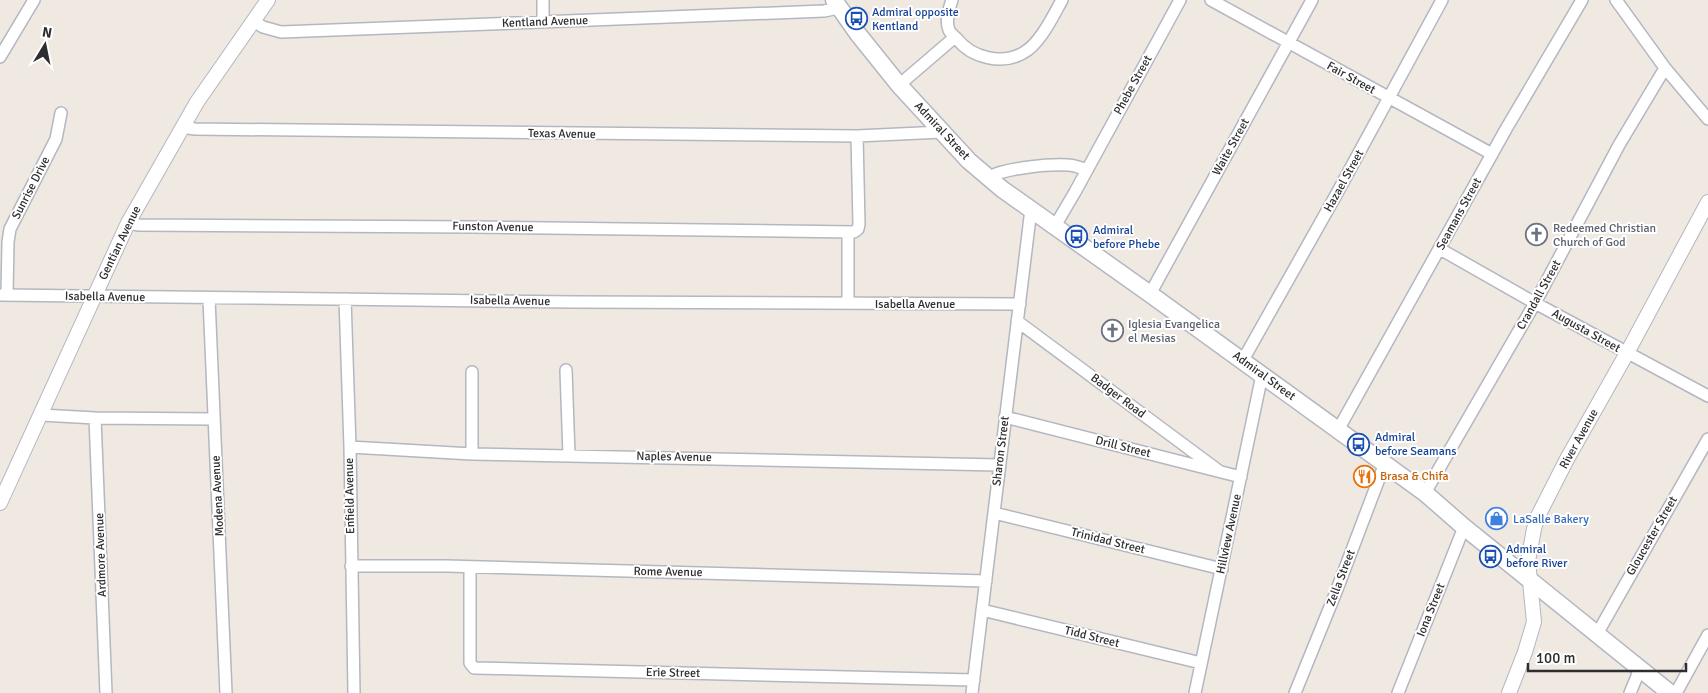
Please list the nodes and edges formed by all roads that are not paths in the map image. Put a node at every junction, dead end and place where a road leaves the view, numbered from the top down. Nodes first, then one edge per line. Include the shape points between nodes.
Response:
1 (34, 0) edge
2 (268, 0) edge
3 (543, 0) edge
4 (952, 0) edge
5 (1062, 0) edge
6 (1180, 0) edge
7 (1211, 0) edge
8 (1312, 0) edge
9 (1442, 0) edge
10 (1582, 0) edge
11 (1616, 0) edge
12 (836, 4) edge
13 (253, 21) junction
14 (544, 22) junction
15 (955, 37) junction
16 (1288, 43) junction
17 (1, 53) edge
18 (1665, 68) junction
19 (900, 85) junction
20 (1389, 98) junction
21 (61, 112) dead end
22 (1708, 119) edge
23 (182, 127) junction
24 (942, 132) junction
25 (857, 136) junction
26 (1492, 154) junction
27 (1087, 170) junction
28 (989, 177) junction
29 (1708, 202) edge
30 (1031, 210) junction
31 (128, 223) junction
32 (1055, 226) junction
33 (853, 231) junction
34 (1440, 249) junction
35 (1150, 294) junction
36 (3, 295) edge
37 (94, 297) junction
38 (210, 298) junction
39 (345, 299) junction
40 (848, 303) junction
41 (1535, 303) junction
42 (1020, 304) junction
43 (1017, 321) junction
44 (1628, 354) junction
45 (1243, 360) junction
46 (566, 370) dead end
47 (472, 372) dead end
48 (1262, 376) junction
49 (1708, 396) edge
50 (41, 415) junction
51 (1005, 417) junction
52 (95, 418) junction
53 (214, 419) junction
54 (1338, 430) junction
55 (1708, 439) edge
56 (350, 447) junction
57 (472, 454) junction
58 (570, 455) junction
59 (1385, 463) junction
60 (999, 465) junction
61 (1219, 471) junction
62 (1241, 477) junction
63 (1425, 493) junction
64 (0, 503) edge
65 (994, 513) junction
66 (1464, 527) junction
67 (351, 566) junction
68 (470, 567) junction
69 (1222, 569) junction
70 (1530, 580) junction
71 (986, 581) junction
72 (982, 610) junction
73 (1597, 634) junction
74 (1708, 635) edge
75 (1201, 663) junction
76 (1640, 669) junction
77 (974, 680) junction
78 (106, 693) edge
79 (226, 693) edge
80 (354, 693) edge
81 (972, 693) edge
82 (1195, 693) edge
83 (1295, 693) edge
84 (1398, 693) edge
85 (1509, 693) edge
86 (1630, 693) edge
87 (1670, 693) edge
88 (1676, 693) edge

1 - 17 street
2 - 13 street, Gentian Avenue
3 - 14 street
4 - 15 street via 949,31
5 - 15 street via 1032,45 1015,56 988,58 962,46
6 - 27 street, Phebe Street
7 - 16 street, Fair Street
8 - 16 street, Waite Street
9 - 20 street, Hazael Street
10 - 26 street, Seamans Street
11 - 18 street
12 - 14 street, Kentland Avenue via 824,11
12 - 19 main road, Admiral Street
13 - 14 street, Kentland Avenue via 281,32
13 - 23 street, Gentian Avenue
15 - 19 street
16 - 20 street, Fair Street
16 - 35 street, Waite Street
18 - 22 street
18 - 41 street, Crandall Street via 1619,145
19 - 24 main road, Admiral Street
20 - 26 street, Fair Street
20 - 45 street, Hazael Street
21 - 36 street, Sunrise Drive via 56,139 10,229
23 - 25 street, Texas Avenue
23 - 31 street, Gentian Avenue
24 - 25 street, Texas Avenue
24 - 28 main road, Admiral Street
25 - 33 street
26 - 34 street, Seamans Street
27 - 28 street via 1068,165 1012,169
27 - 32 street, Phebe Street
28 - 30 main road, Admiral Street
29 - 44 street, River Avenue
30 - 32 main road, Admiral Street
30 - 42 street
31 - 33 street, Funston Avenue
31 - 37 street, Gentian Avenue
32 - 35 main road, Admiral Street
33 - 40 street
34 - 41 street, Augusta Street
34 - 54 street, Seamans Street
35 - 45 main road, Admiral Street
36 - 37 street, Isabella Avenue
37 - 38 street, Isabella Avenue
37 - 50 street, Gentian Avenue
38 - 39 street, Isabella Avenue
38 - 53 street, Modena Avenue
39 - 40 street, Isabella Avenue
39 - 56 street, Enfield Avenue
40 - 42 street, Isabella Avenue
41 - 44 street, Augusta Street
41 - 63 street, Crandall Street
42 - 43 street, Sharon Street
43 - 51 street, Sharon Street
43 - 61 street, Badger Road
44 - 49 street, Augusta Street
44 - 70 street, River Avenue via 1566,459 1538,516 1528,562
45 - 48 main road, Admiral Street
46 - 58 street
47 - 57 street
48 - 54 main road, Admiral Street
48 - 62 street, Hillview Avenue
50 - 52 street
50 - 64 street, Gentian Avenue
51 - 60 street, Sharon Street
51 - 61 street, Drill Street
52 - 53 street
52 - 78 street, Ardmore Avenue
53 - 79 street, Modena Avenue
54 - 59 main road, Admiral Street
55 - 73 street, Gloucester Street
56 - 57 street, Naples Avenue
56 - 67 street, Enfield Avenue
57 - 58 street, Naples Avenue
58 - 60 street, Naples Avenue
59 - 63 main road, Admiral Street
59 - 83 street, Zella Street
60 - 65 street, Sharon Street
61 - 62 street, Drill Street
62 - 69 street, Hillview Avenue
63 - 66 main road, Admiral Street
65 - 69 street, Trinidad Street
65 - 71 street, Sharon Street
66 - 70 main road, Admiral Street
66 - 84 street, Iona Street
67 - 68 street, Rome Avenue
67 - 80 street, Enfield Avenue
68 - 71 street, Rome Avenue
68 - 77 street, Erie Street via 470,663 474,668
69 - 75 street, Hillview Avenue
70 - 73 main road, Admiral Street
70 - 85 street, River Avenue via 1534,622
71 - 72 street, Sharon Street
72 - 75 street, Tidd Street
72 - 77 street
73 - 76 main road, Admiral Street
74 - 88 street
75 - 82 street, Hillview Avenue
76 - 86 street
76 - 87 main road, Admiral Street
77 - 81 street

